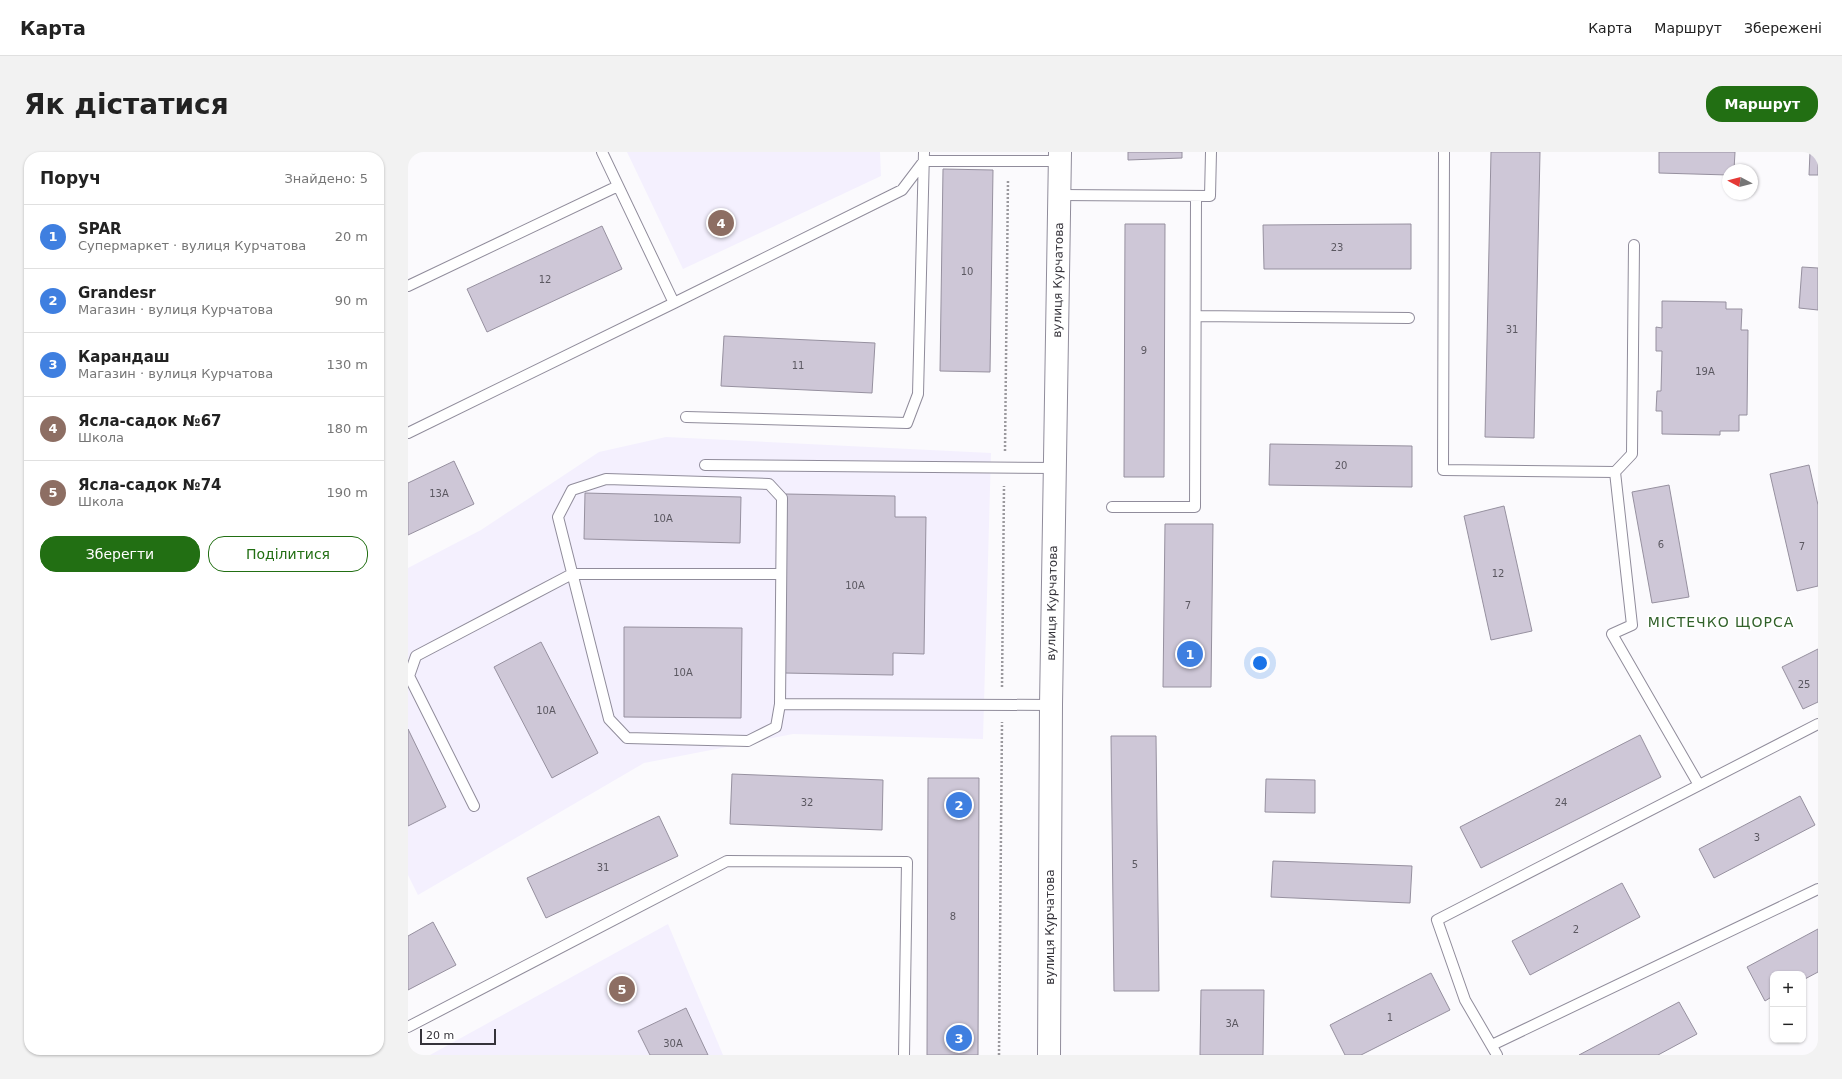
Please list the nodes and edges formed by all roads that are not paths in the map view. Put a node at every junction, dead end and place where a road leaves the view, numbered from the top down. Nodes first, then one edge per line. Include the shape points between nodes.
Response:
1 (602, 152) edge
2 (1211, 152) edge
3 (1444, 152) edge
4 (924, 157) edge
5 (1060, 157) edge
6 (618, 186) junction
7 (1059, 196) junction
8 (1196, 196) junction
9 (1634, 245) dead end
10 (408, 286) edge
11 (674, 303) junction
12 (1196, 316) junction
13 (1410, 318) dead end
14 (686, 417) dead end
15 (408, 433) edge
16 (705, 465) dead end
17 (1055, 468) junction
18 (1615, 472) junction
19 (1112, 507) dead end
20 (572, 574) junction
21 (781, 574) junction
22 (780, 704) junction
23 (1051, 705) junction
24 (1818, 724) edge
25 (1699, 785) junction
26 (474, 806) dead end
27 (1818, 888) edge
28 (408, 1027) edge
29 (1492, 1046) junction
30 (904, 1055) edge
31 (1049, 1055) edge
32 (1497, 1055) edge

1 - 6 lane
2 - 8 lane via 1210,196
3 - 18 lane via 1443,470
4 - 5 lane via 1008,161
4 - 11 lane via 902,190
4 - 14 lane via 918,394 907,424
5 - 7 main road, вулиця Курчатова
6 - 10 lane
6 - 11 lane
7 - 8 lane
7 - 17 main road, вулиця Курчатова
8 - 12 lane
9 - 18 lane via 1632,454
11 - 15 lane
12 - 13 lane
12 - 19 lane via 1195,506
16 - 17 lane
17 - 23 main road, вулиця Курчатова
18 - 25 lane via 1632,625 1612,634
20 - 21 lane
20 - 21 lane via 558,517 572,490 606,479 768,484 782,498
20 - 22 lane via 609,719 627,738 748,741 776,727
20 - 26 lane via 416,656 410,676
21 - 22 lane
22 - 23 lane
23 - 31 main road, вулиця Курчатова
24 - 25 lane
25 - 29 lane via 1437,920 1465,1000
27 - 29 lane
28 - 30 lane via 727,861 906,862
29 - 32 lane

